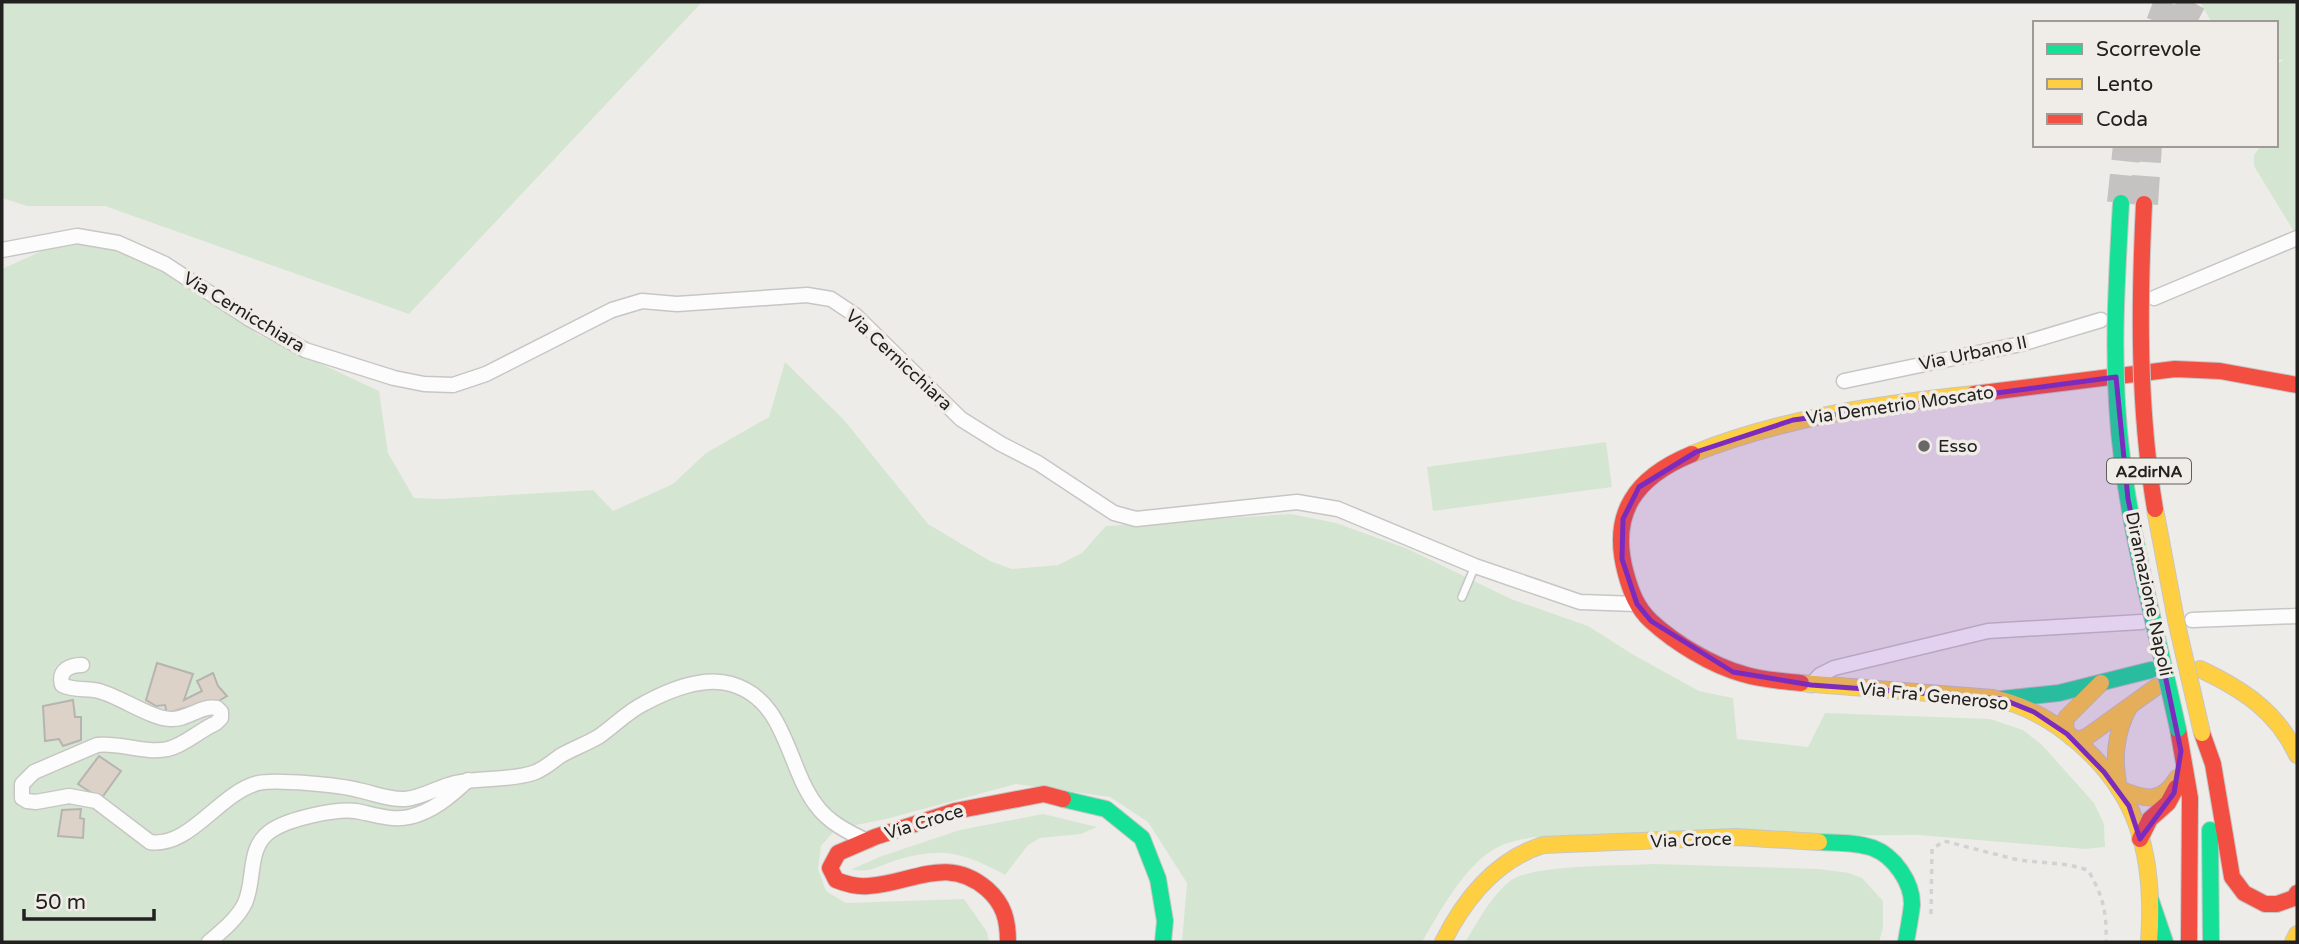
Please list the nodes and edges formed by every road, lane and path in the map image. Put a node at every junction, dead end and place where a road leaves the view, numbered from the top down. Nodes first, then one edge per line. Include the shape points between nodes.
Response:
1 (2121, 203) tunnel mouth
2 (2144, 204) tunnel mouth
3 (2297, 238) edge
4 (2, 250) edge
5 (2154, 298) dead end
6 (2101, 320) dead end
7 (1844, 381) dead end
8 (2297, 385) edge
9 (1475, 566) junction
10 (1462, 597) dead end
11 (1637, 604) junction
12 (2297, 617) edge
13 (2192, 620) dead end
14 (2141, 622) dead end
15 (82, 665) dead end
16 (2151, 670) dead end
17 (2205, 675) dead end
18 (2101, 683) junction
19 (1811, 685) junction
20 (2156, 687) dead end
21 (2002, 699) junction
22 (2132, 701) junction
23 (2202, 733) junction
24 (2067, 734) junction
25 (2182, 751) junction
26 (2297, 755) edge
27 (2177, 778) junction
28 (468, 780) junction
29 (2119, 789) junction
30 (2140, 839) junction
31 (867, 841) junction
32 (2297, 893) edge
33 (2150, 898) junction
34 (1910, 922) junction
35 (2297, 934) edge
36 (209, 942) edge
37 (1008, 942) edge
38 (1163, 942) edge
39 (1443, 942) edge
40 (1906, 942) edge
41 (2106, 942) edge
42 (2149, 942) edge
43 (2165, 942) edge
44 (2189, 942) edge
45 (2211, 942) edge
46 (2293, 942) edge

1 - 25 main road, Diramazione Napoli / A2dirNA, bridge via 2115,311 2120,446
2 - 23 main road, Diramazione Napoli / A2dirNA, bridge via 2144,427 2158,530
3 - 5 street
4 - 9 street, Via Cernicchiara via 77,236 118,243 165,264 305,350 424,384 453,384 486,374 612,310 642,301 677,304 807,295 831,299 855,315 961,419 1114,513 1136,519 1297,502 1338,509
6 - 7 street, Via Urbano II via 2021,344
8 - 11 main road, Via Demetrio Moscato via 2220,371 2175,369 1878,405 1793,420 1730,439 1653,475 1629,502 1620,547
9 - 10 lane
9 - 11 street, Via Cernicchiara via 1580,602
11 - 19 main road, Via Fra' Generoso via 1660,628 1733,672
12 - 13 street
14 - 19 street via 1988,631 1835,668
15 - 28 street via 65,669 62,685 97,690 169,719 211,707 221,712 216,723 170,749 97,745 34,772 22,784 22,798 27,802 69,796 96,801 150,842 174,840 238,791 260,783 357,789 406,799
16 - 18 main road
17 - 26 main road via 2265,706
18 - 21 main road via 2053,695
18 - 24 main road via 2066,718
19 - 21 main road, Via Fra' Generoso
20 - 22 main road
21 - 24 main road, Via Fra' Generoso via 2034,712
22 - 24 main road via 2084,739
22 - 29 main road via 2114,750
23 - 32 main road via 2215,776 2232,877 2244,893 2265,904 2277,904
23 - 45 main road, Diramazione Napoli / A2dirNA
24 - 29 main road, Via Fra' Generoso
25 - 27 main road
25 - 44 main road, Diramazione Napoli / A2dirNA via 2190,798
27 - 29 main road via 2169,791 2158,797 2139,797
27 - 30 main road via 2171,798 2150,819
28 - 31 street via 535,772 595,739 644,703 697,682 720,681 752,694 776,718 817,807 834,824
28 - 36 street via 433,807 408,817 333,811 273,829 256,849 241,911
29 - 30 main road, Via Fra' Generoso
30 - 33 main road, Via Fra' Generoso
31 - 37 main road, Via Croce via 838,853 830,868 836,880 868,887 923,873 968,876 991,889 1007,917
31 - 38 main road, Via Croce via 955,811 1044,794 1105,809 1142,838 1158,879 1165,921
33 - 42 main road, Via Fra' Generoso
33 - 43 main road
34 - 39 main road, Via Croce via 1907,880 1876,849 1855,844 1736,837 1543,845 1500,863 1478,887
34 - 40 main road, Via Croce
34 - 41 path via 1926,923 1932,910 1932,849 1944,841 2018,860 2088,870 2107,915
35 - 46 main road

